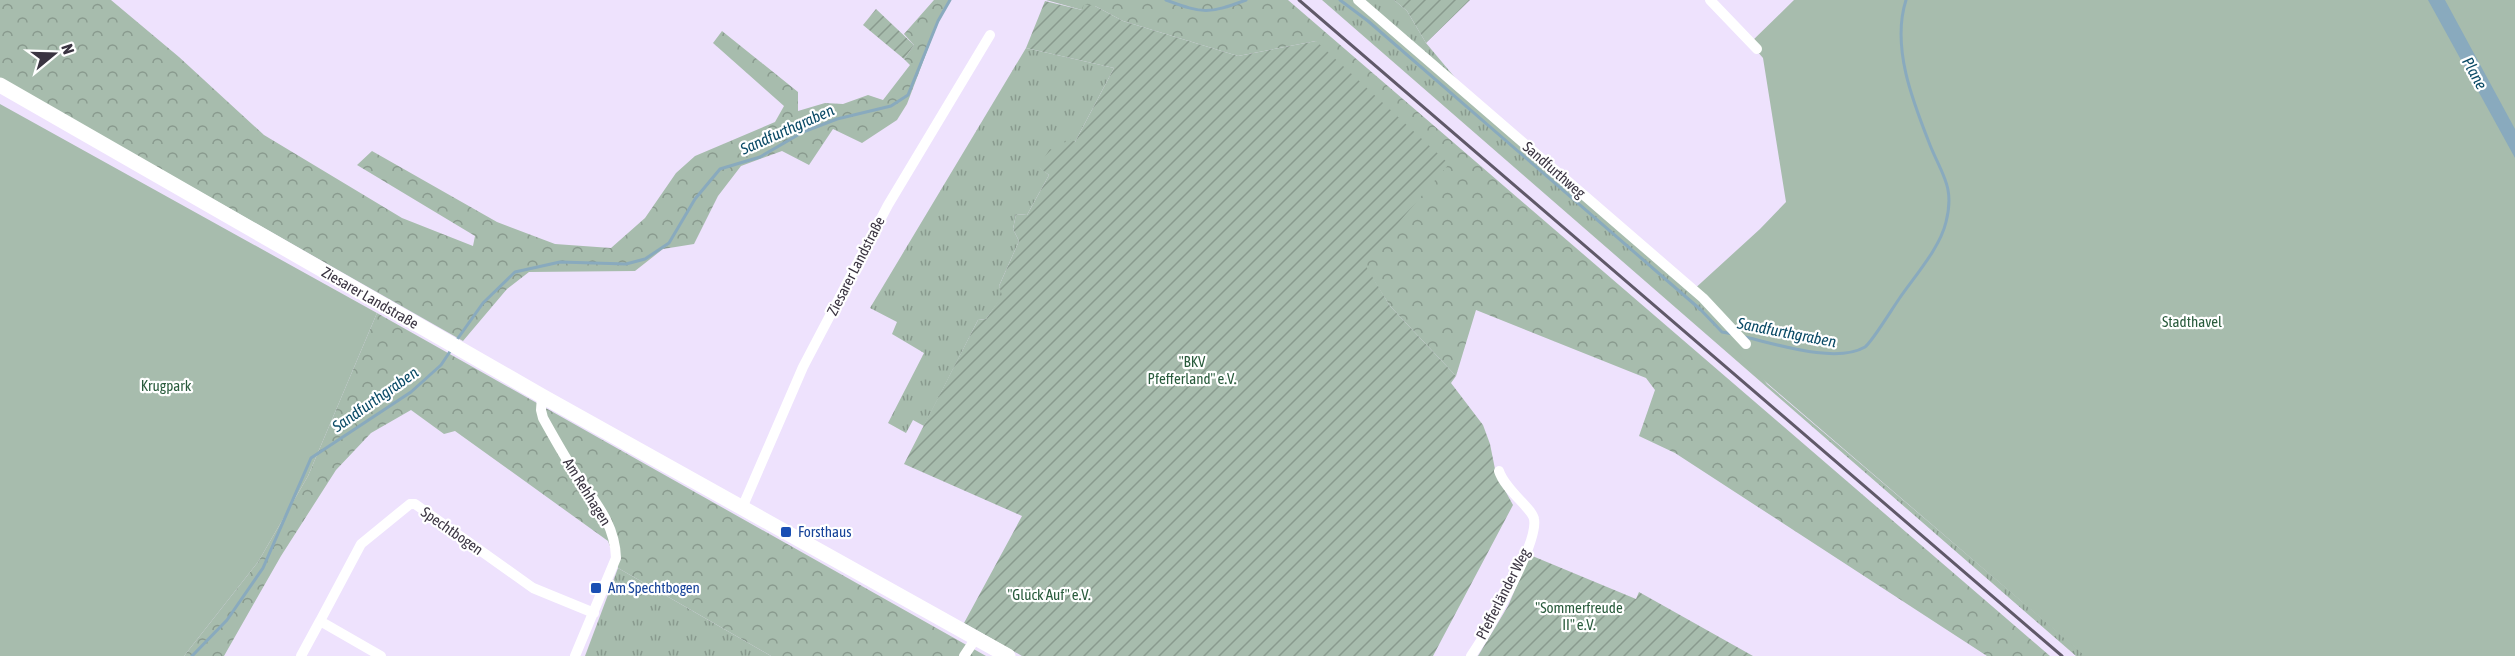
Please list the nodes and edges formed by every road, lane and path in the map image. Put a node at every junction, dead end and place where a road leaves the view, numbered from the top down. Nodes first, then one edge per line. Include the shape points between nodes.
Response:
1 (1358, 0) edge
2 (1710, 0) edge
3 (990, 35) dead end
4 (1757, 49) dead end
5 (0, 86) edge
6 (1746, 344) dead end
7 (542, 396) junction
8 (1499, 471) dead end
9 (742, 508) junction
10 (594, 613) junction
11 (320, 621) junction
12 (976, 638) junction
13 (301, 656) edge
14 (381, 656) edge
15 (575, 656) edge
16 (964, 656) edge
17 (1008, 656) edge
18 (1471, 656) edge

1 - 6 street, Sandfurthweg via 1703,298
2 - 4 street
3 - 9 street, Ziesarer Landstraße via 888,205 798,377
5 - 7 main road, Ziesarer Landstraße
7 - 9 main road, Ziesarer Landstraße
7 - 10 street, Am Rehhagen via 543,418 597,502 615,541 616,558
8 - 18 street, Pfefferländer Weg via 1509,489 1531,512 1534,528 1503,603
9 - 12 main road, Ziesarer Landstraße
10 - 11 street, Spechtbogen via 534,588 410,504 361,544
10 - 15 street, Am Rehhagen
11 - 13 street, Spechtbogen
11 - 14 street
12 - 16 street
12 - 17 main road, Ziesarer Landstraße

